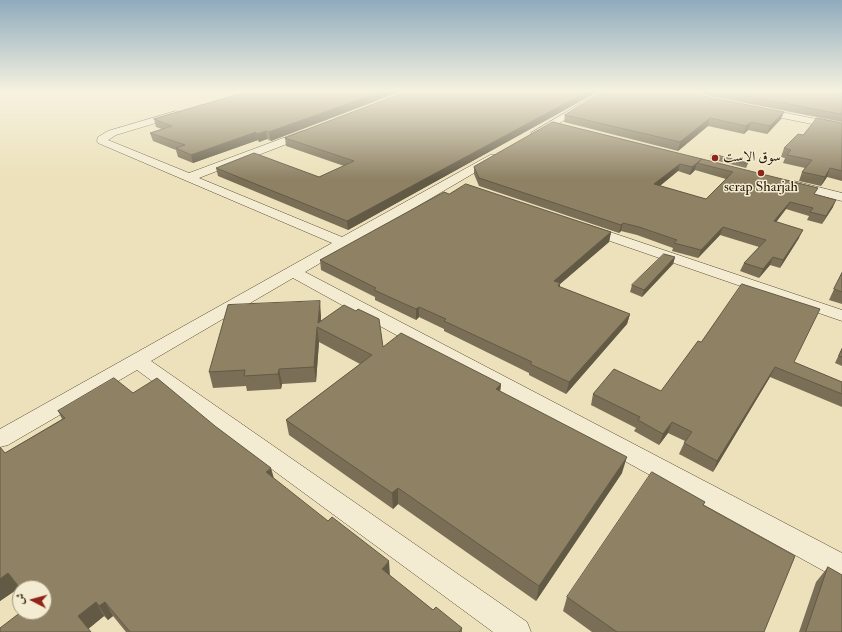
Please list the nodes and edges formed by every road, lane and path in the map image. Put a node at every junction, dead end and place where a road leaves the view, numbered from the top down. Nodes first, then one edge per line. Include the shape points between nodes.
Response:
1 (154, 120) edge
2 (558, 120) edge
3 (809, 120) edge
4 (552, 124) junction
5 (842, 127) edge
6 (319, 128) edge
7 (567, 128) edge
8 (525, 140) edge
9 (505, 151) edge
10 (187, 178) junction
11 (451, 182) junction
12 (782, 182) edge
13 (466, 187) edge
14 (842, 197) edge
15 (579, 226) edge
16 (344, 243) junction
17 (293, 272) junction
18 (842, 316) edge
19 (136, 360) junction
20 (0, 439) edge
21 (842, 567) edge
22 (517, 632) edge

1 - 10 street via 112,133 102,141
2 - 4 street
3 - 5 street
4 - 7 street
4 - 8 street
6 - 10 street
9 - 11 street
10 - 16 street
11 - 13 street
11 - 16 street
12 - 14 street
15 - 18 street
16 - 17 street
17 - 19 street
17 - 21 street
19 - 20 street
19 - 22 street

